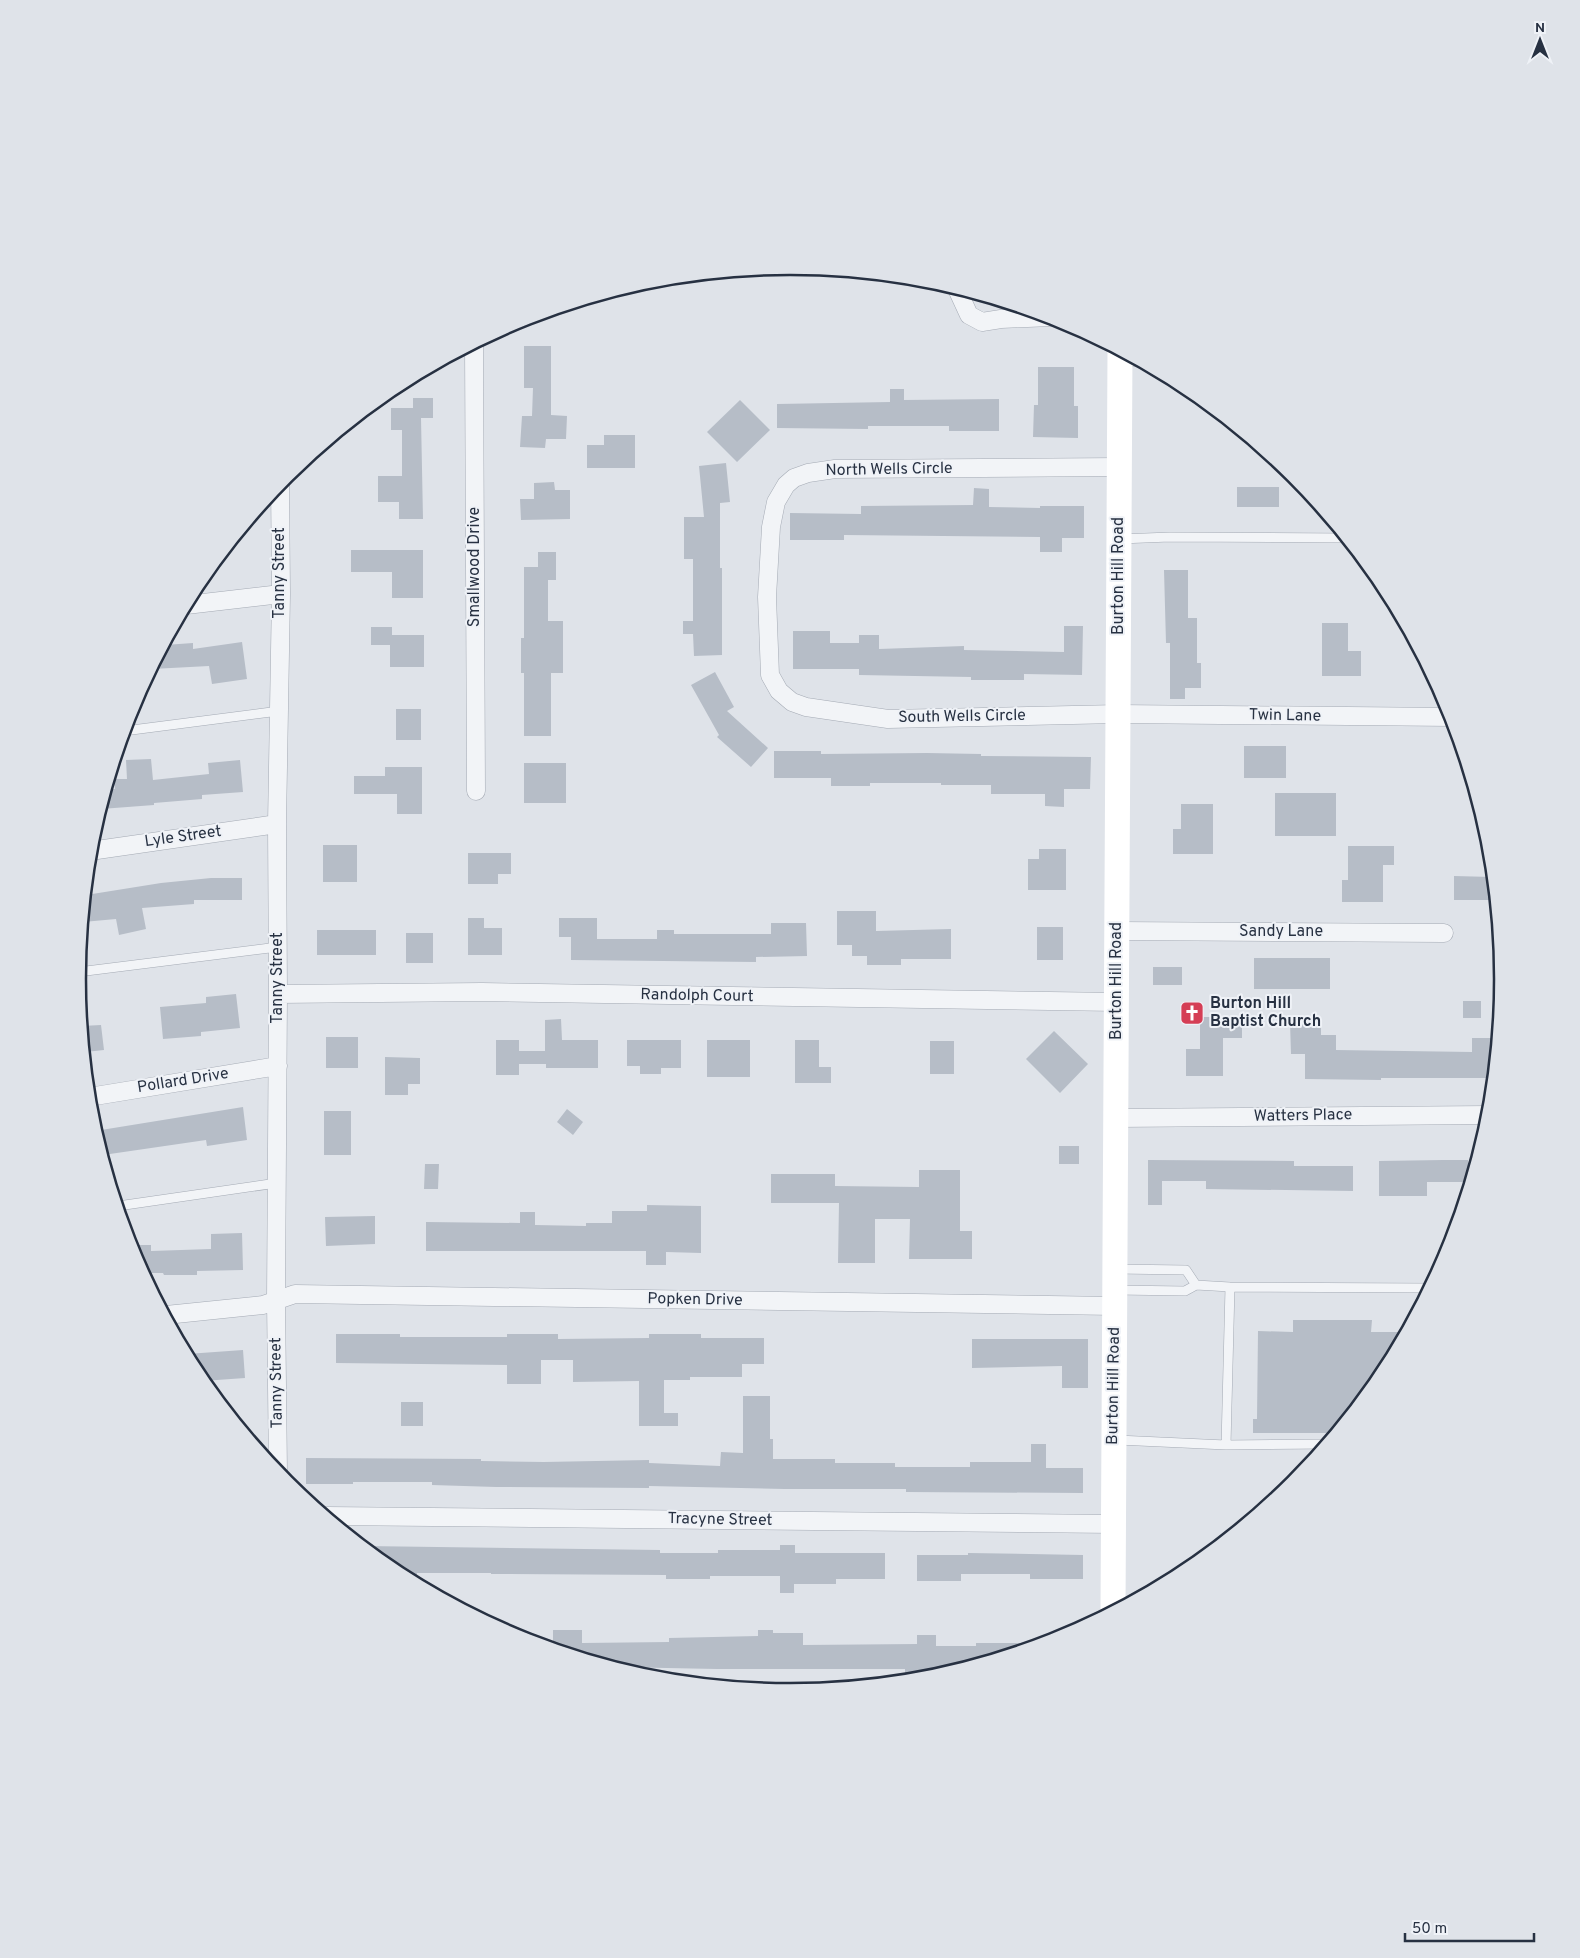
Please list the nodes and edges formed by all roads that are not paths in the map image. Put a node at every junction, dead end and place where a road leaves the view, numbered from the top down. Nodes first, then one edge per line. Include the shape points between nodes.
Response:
1 (960, 296) edge
2 (1029, 318) edge
3 (474, 351) edge
4 (1127, 362) edge
5 (1120, 467) junction
6 (280, 494) edge
7 (1337, 538) edge
8 (1119, 539) junction
9 (281, 594) junction
10 (195, 604) edge
11 (806, 707) joint
12 (278, 711) junction
13 (1118, 714) junction
14 (1443, 717) edge
15 (133, 730) edge
16 (476, 791) dead end
17 (277, 824) junction
18 (99, 850) edge
19 (1117, 931) junction
20 (1444, 933) dead end
21 (278, 947) junction
22 (86, 971) edge
23 (278, 994) junction
24 (1117, 1002) junction
25 (278, 1066) junction
26 (96, 1096) edge
27 (1480, 1115) edge
28 (1116, 1118) junction
29 (277, 1183) junction
30 (124, 1205) edge
31 (1196, 1284) junction
32 (1230, 1287) junction
33 (1115, 1288) junction
34 (1422, 1288) edge
35 (276, 1300) junction
36 (172, 1314) edge
37 (1113, 1440) junction
38 (1318, 1444) edge
39 (1226, 1445) junction
40 (278, 1461) edge
41 (336, 1516) edge
42 (1114, 1524) junction
43 (1113, 1604) edge

1 - 2 street via 969,315 982,322
3 - 16 street, Smallwood Drive
4 - 5 street, Burton Hill Road
5 - 8 street, Burton Hill Road
5 - 11 street, North Wells Circle via 834,468 794,478 776,502 770,527 767,597 770,675 779,691 792,702
6 - 9 street, Tanny Street
7 - 8 lane
8 - 13 street, Burton Hill Road
9 - 10 street
9 - 12 street, Tanny Street
11 - 13 street, South Wells Circle via 888,719
12 - 15 lane
12 - 17 street, Tanny Street
13 - 14 street, Twin Lane
13 - 19 street, Burton Hill Road
17 - 18 street, Lyle Street
17 - 21 street, Tanny Street
19 - 20 street, Sandy Lane
19 - 24 street, Burton Hill Road
21 - 22 lane
21 - 23 street, Tanny Street
23 - 24 street, Randolph Court via 482,992
23 - 25 street, Tanny Street
24 - 28 street, Burton Hill Road
25 - 26 street, Pollard Drive
25 - 29 street, Tanny Street
27 - 28 street, Watters Place
28 - 33 street, Burton Hill Road
29 - 30 lane
29 - 35 street, Tanny Street
31 - 32 lane
31 - 33 lane via 1185,1291
31 - 33 lane via 1186,1270
32 - 34 lane
32 - 39 lane
33 - 35 street, Popken Drive via 295,1294
33 - 37 street, Burton Hill Road
35 - 36 street, Popken Drive via 263,1305
35 - 40 street, Tanny Street
37 - 39 lane
37 - 42 street, Burton Hill Road
38 - 39 lane
41 - 42 street, Tracyne Street
42 - 43 street, Burton Hill Road

